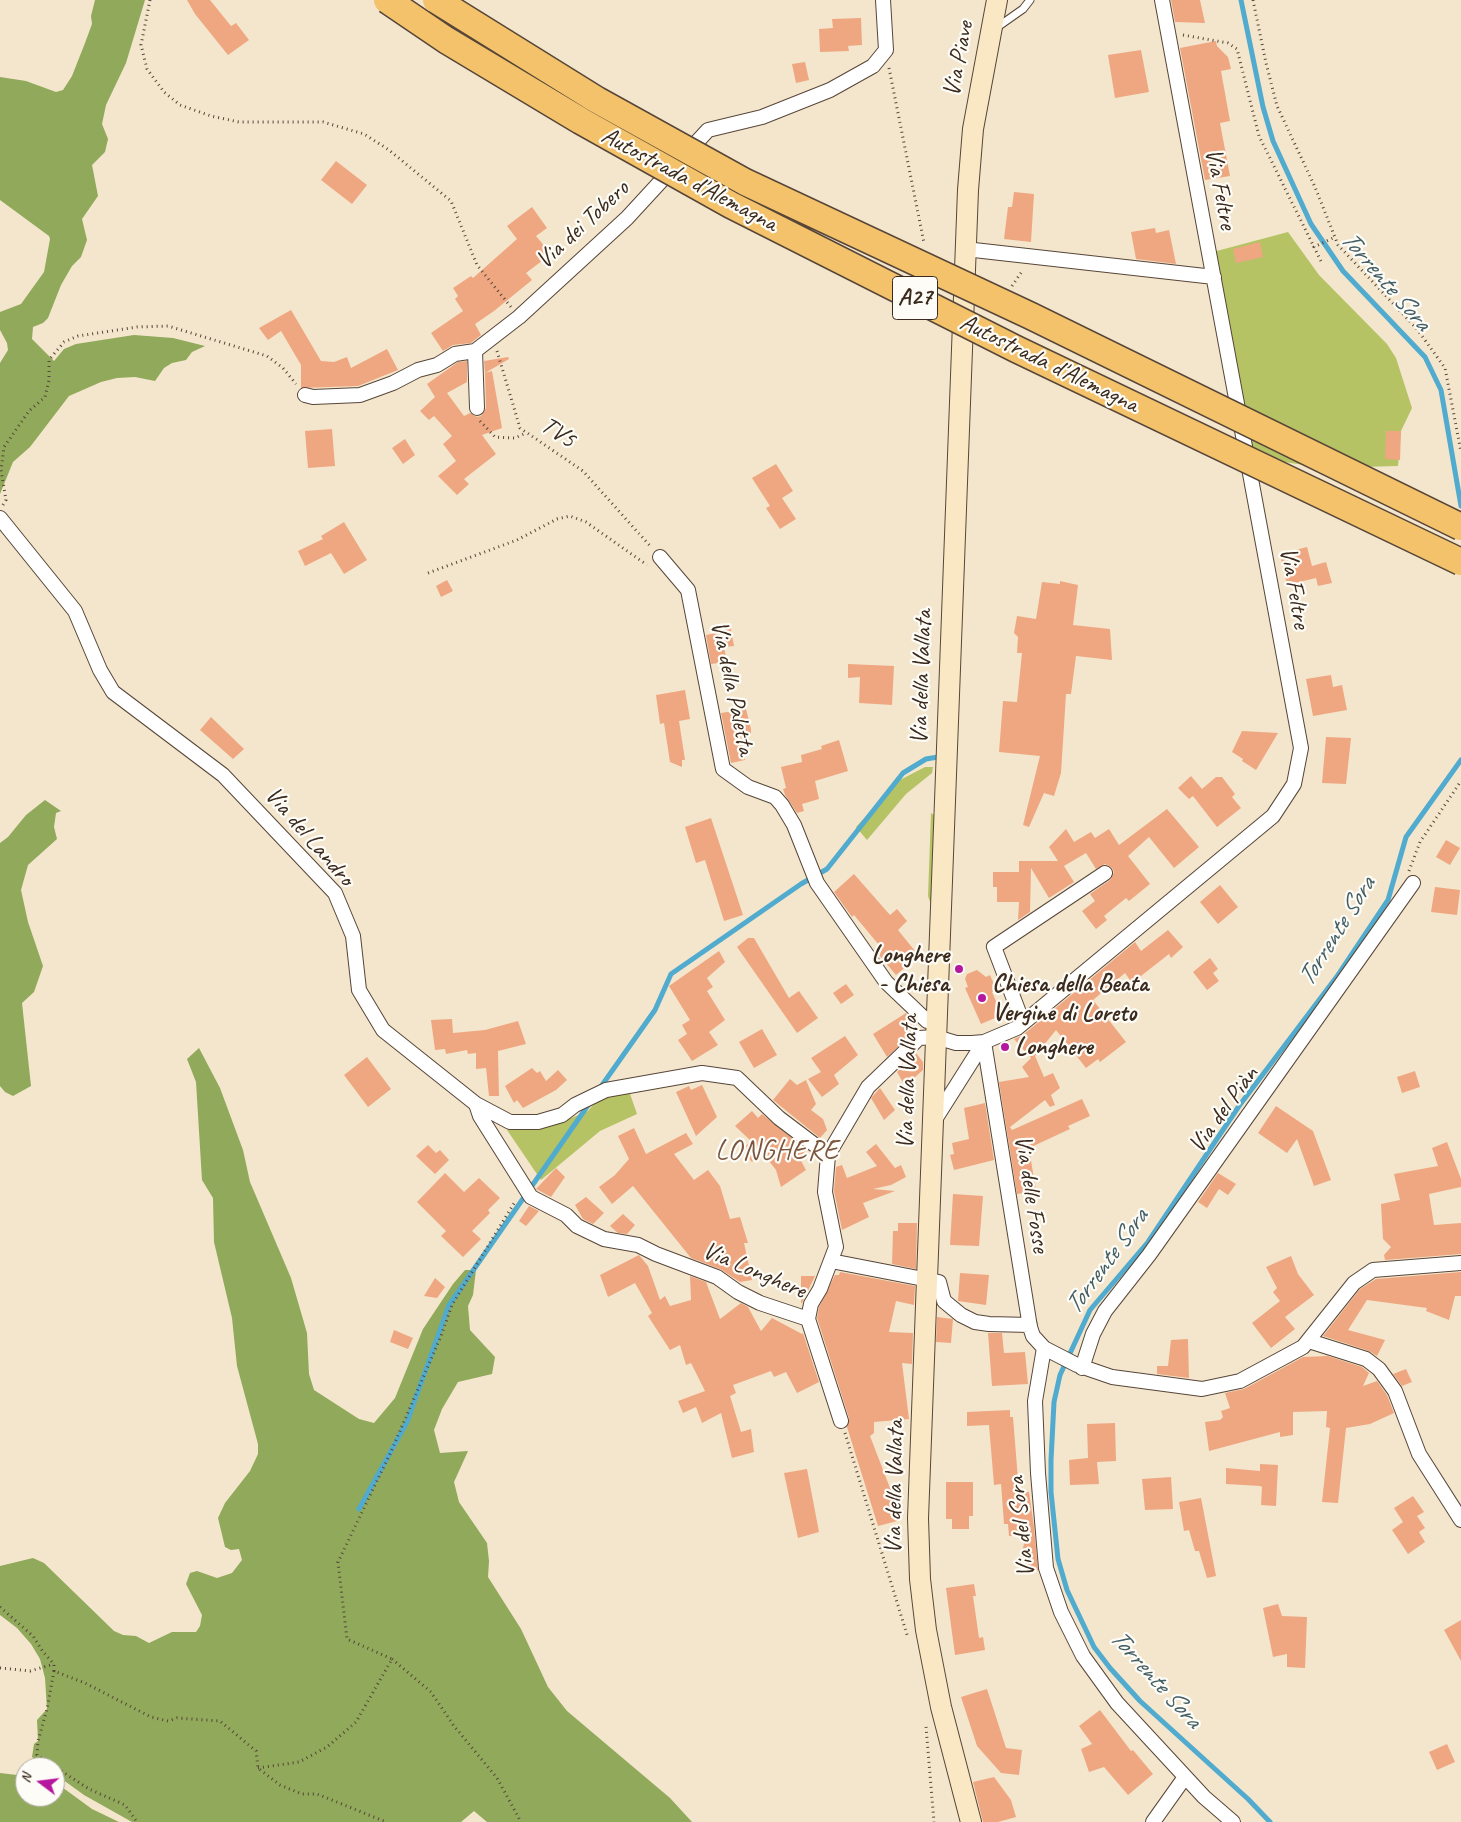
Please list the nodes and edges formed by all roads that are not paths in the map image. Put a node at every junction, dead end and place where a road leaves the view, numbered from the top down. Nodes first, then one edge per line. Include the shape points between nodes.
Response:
1 (387, 0) edge
2 (436, 0) edge
3 (883, 0) edge
4 (997, 0) edge
5 (1030, 0) edge
6 (1162, 0) edge
7 (990, 32) junction
8 (973, 129) joint
9 (965, 249) junction
10 (1214, 277) junction
11 (475, 350) junction
12 (305, 395) road end
13 (477, 408) road end
14 (0, 518) edge
15 (1461, 527) edge
16 (660, 557) road end
17 (1461, 562) edge
18 (1105, 873) dead end
19 (1413, 883) road end
20 (1023, 1023) junction
21 (936, 1029) junction
22 (984, 1042) junction
23 (476, 1104) junction
24 (933, 1122) junction
25 (828, 1155) junction
26 (831, 1261) junction
27 (1461, 1263) edge
28 (926, 1280) junction
29 (808, 1319) junction
30 (1030, 1325) junction
31 (1309, 1341) junction
32 (1044, 1348) junction
33 (1079, 1367) junction
34 (841, 1421) road end
35 (1461, 1520) edge
36 (1186, 1777) junction
37 (971, 1822) edge
38 (1154, 1822) edge
39 (1233, 1822) edge

1 - 17 highway, Autostrada d'Alemagna / A27, bridge via 446,40 581,121 731,205 1016,349
2 - 15 highway, Autostrada d'Alemagna / A27, bridge via 597,100 745,182 1031,316
3 - 11 street, Via dei Tobero via 886,50 873,66 830,90 762,117 708,130 627,218 519,316
4 - 7 main road, Via Piave
5 - 7 lane via 1023,9
6 - 10 street, Via Feltre
7 - 8 main road, Via Piave
8 - 9 main road, Via della Vallata
9 - 10 street
9 - 21 main road, Via della Vallata
10 - 20 street, Via Feltre via 1301,748 1294,784 1273,816
11 - 12 street, Via dei Tobero via 455,354 438,365 418,370 360,395
11 - 13 street
14 - 23 street, Via del Landro via 75,611 113,692 223,775 335,893 353,936 359,990 383,1030
16 - 21 street, Via della Paletta via 688,590 724,769 748,787 774,797 782,805 794,825 817,883 886,982
18 - 20 street via 994,948
19 - 33 street, Via del Piàn via 1149,1256 1105,1311
20 - 22 street, Via Feltre
21 - 22 street, Via Feltre via 956,1043
21 - 24 main road, Via della Vallata
21 - 25 street, Via Longhere via 919,1038 868,1087
22 - 24 street
22 - 30 street, Via delle Fosse
23 - 25 street, Via del Landro via 510,1122 538,1122 562,1114 606,1090 702,1073 738,1078 778,1118
23 - 29 street, Via Longhere via 480,1116 531,1197 566,1214 577,1226 604,1239 638,1245 688,1268 703,1270 760,1303
24 - 28 main road, Via della Vallata
25 - 26 street, Via Longhere via 825,1192 836,1247
26 - 28 street
26 - 29 street, Via Longhere via 811,1304
27 - 31 street via 1373,1270 1354,1283
28 - 30 street via 939,1282 944,1301 975,1322
28 - 37 main road, Via della Vallata via 918,1518 920,1579 941,1707
29 - 34 street
30 - 32 street, Via delle Fosse via 1033,1336
31 - 33 street via 1240,1381 1202,1388 1112,1377
31 - 35 street via 1366,1359 1378,1369 1395,1391 1420,1454
32 - 33 street
32 - 36 street, Via del Sora via 1037,1382 1035,1428 1044,1552 1050,1582 1072,1636 1096,1675 1144,1734
36 - 38 street
36 - 39 street, Via del Sora

